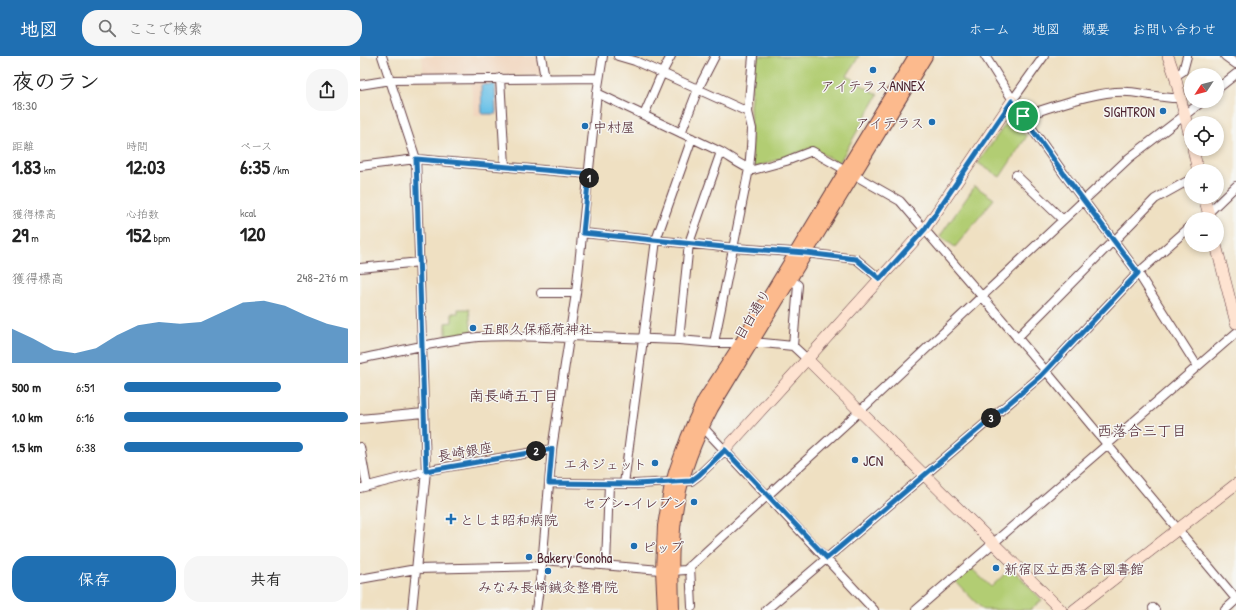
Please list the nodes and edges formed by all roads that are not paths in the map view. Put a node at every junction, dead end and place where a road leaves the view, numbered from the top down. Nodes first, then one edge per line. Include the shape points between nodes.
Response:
1 (382, 56) edge
2 (541, 56) edge
3 (603, 56) edge
4 (618, 56) edge
5 (671, 56) edge
6 (715, 56) edge
7 (753, 56) edge
8 (915, 56) edge
9 (926, 56) edge
10 (985, 56) edge
11 (1044, 56) edge
12 (1168, 56) edge
13 (1187, 56) edge
14 (1225, 56) edge
15 (1236, 64) edge
16 (662, 73) junction
17 (1236, 74) edge
18 (1175, 76) junction
19 (500, 78) junction
20 (545, 78) junction
21 (599, 78) junction
22 (391, 80) junction
23 (1224, 84) edge
24 (360, 85) edge
25 (698, 89) junction
26 (597, 93) junction
27 (1180, 98) junction
28 (1012, 101) junction
29 (1195, 108) edge
30 (748, 112) junction
31 (644, 115) junction
32 (1023, 116) junction
33 (1185, 116) joint
34 (1184, 117) edge
35 (681, 133) junction
36 (692, 138) junction
37 (721, 152) junction
38 (416, 159) junction
39 (360, 166) edge
40 (505, 166) junction
41 (749, 169) junction
42 (850, 172) junction
43 (589, 174) junction
44 (1016, 175) dead end
45 (1184, 183) edge
46 (1236, 186) edge
47 (1084, 200) junction
48 (1212, 212) edge
49 (1063, 220) junction
50 (925, 229) junction
51 (1184, 232) edge
52 (583, 233) junction
53 (656, 240) junction
54 (1114, 240) junction
55 (689, 243) junction
56 (734, 248) junction
57 (1218, 252) edge
58 (801, 253) junction
59 (420, 262) junction
60 (360, 268) edge
61 (1138, 273) junction
62 (790, 279) junction
63 (880, 279) junction
64 (541, 293) dead end
65 (576, 293) junction
66 (981, 296) junction
67 (1236, 323) edge
68 (1236, 333) edge
69 (570, 337) junction
70 (1017, 338) junction
71 (644, 340) junction
72 (679, 340) junction
73 (746, 343) junction
74 (714, 344) junction
75 (422, 346) junction
76 (793, 346) junction
77 (360, 359) edge
78 (808, 360) junction
79 (1197, 366) junction
80 (1046, 371) junction
81 (860, 411) junction
82 (424, 413) junction
83 (360, 419) edge
84 (699, 422) junction
85 (1107, 444) junction
86 (360, 447) edge
87 (552, 449) junction
88 (725, 450) junction
89 (426, 471) junction
90 (925, 474) junction
91 (677, 482) junction
92 (549, 483) junction
93 (610, 484) junction
94 (624, 484) junction
95 (1236, 484) edge
96 (363, 487) edge
97 (768, 496) junction
98 (1178, 529) junction
99 (994, 542) junction
100 (827, 558) junction
101 (542, 563) junction
102 (606, 565) junction
103 (690, 566) junction
104 (416, 569) junction
105 (667, 570) junction
106 (360, 579) edge
107 (1236, 600) edge
108 (692, 607) dead end
109 (412, 610) edge
110 (536, 610) edge
111 (664, 610) edge
112 (673, 610) edge
113 (766, 610) edge
114 (874, 610) edge
115 (916, 610) edge
116 (1061, 610) edge
117 (1074, 610) edge
118 (1224, 610) edge

1 - 22 street
2 - 20 street
3 - 21 street
4 - 16 street
5 - 16 street
6 - 25 street
7 - 30 street
8 - 42 main road, 目白通り
9 - 42 main road, 目白通り
10 - 28 street
11 - 28 street
12 - 18 street
13 - 18 street via 1183,71
14 - 15 street
16 - 25 street
16 - 31 street
17 - 23 street
18 - 27 street
19 - 20 street
19 - 22 street
19 - 40 street
20 - 21 street
21 - 26 street
22 - 24 street
22 - 38 street
25 - 30 street
25 - 35 street
26 - 31 street
26 - 43 street
27 - 32 street via 1128,92 1105,94
27 - 33 street
28 - 32 street
28 - 50 street
29 - 33 street
30 - 41 street via 752,129
31 - 35 street
32 - 47 street
34 - 47 street via 1142,148
35 - 36 street
36 - 37 street
36 - 53 street
37 - 41 street
37 - 55 street
38 - 39 street
38 - 40 street
38 - 59 street
40 - 43 street
41 - 42 street via 786,162 812,151
41 - 56 street
42 - 50 street via 900,201
42 - 58 main road, 目白通り
43 - 52 street
44 - 49 street
45 - 54 street via 1155,199
46 - 48 street
47 - 49 street
47 - 54 street
49 - 66 street
50 - 63 street
50 - 66 street
51 - 61 street
52 - 53 street
52 - 65 street
53 - 55 street
53 - 71 street
54 - 61 street
54 - 70 street
55 - 56 street
55 - 72 street
56 - 58 street
56 - 74 street
57 - 67 street
58 - 62 main road, 目白通り
58 - 63 street via 856,259
58 - 73 main road, 目白通り
59 - 60 street
59 - 75 street
61 - 79 street
61 - 80 street
62 - 73 main road, 目白通り
62 - 76 street via 798,285
63 - 78 street
64 - 65 street
65 - 69 street
66 - 70 street
66 - 81 street
68 - 79 street
69 - 71 street
69 - 75 street via 477,337
69 - 87 street
70 - 80 street
71 - 72 street
71 - 94 street
72 - 74 street
73 - 74 street
73 - 76 street
73 - 84 main road, 目白通り via 712,408
75 - 77 street
75 - 82 street
76 - 78 street
78 - 81 street
78 - 88 street
79 - 85 street
80 - 85 street
80 - 90 street
81 - 90 street
81 - 97 street
82 - 83 street
82 - 89 street
84 - 88 street
84 - 91 main road, 目白通り via 695,442
85 - 98 street
85 - 99 street
86 - 96 street
87 - 89 street, 長崎銀座
87 - 92 street
88 - 91 street via 691,481
88 - 97 street
89 - 96 street, 長崎銀座
89 - 104 street
90 - 99 street
90 - 100 street
91 - 94 street
91 - 105 main road, 目白通り via 678,499
92 - 93 street
92 - 101 street
93 - 94 street
93 - 102 street
95 - 98 street
97 - 100 street
97 - 103 street
98 - 107 street
98 - 117 street
99 - 115 street
99 - 116 street
100 - 113 street
100 - 114 street
101 - 102 street
101 - 104 street
101 - 110 street
102 - 105 street
103 - 105 street via 686,570
103 - 108 street
104 - 106 street
104 - 109 street
105 - 111 main road, 目白通り
105 - 112 main road, 目白通り
107 - 118 street

